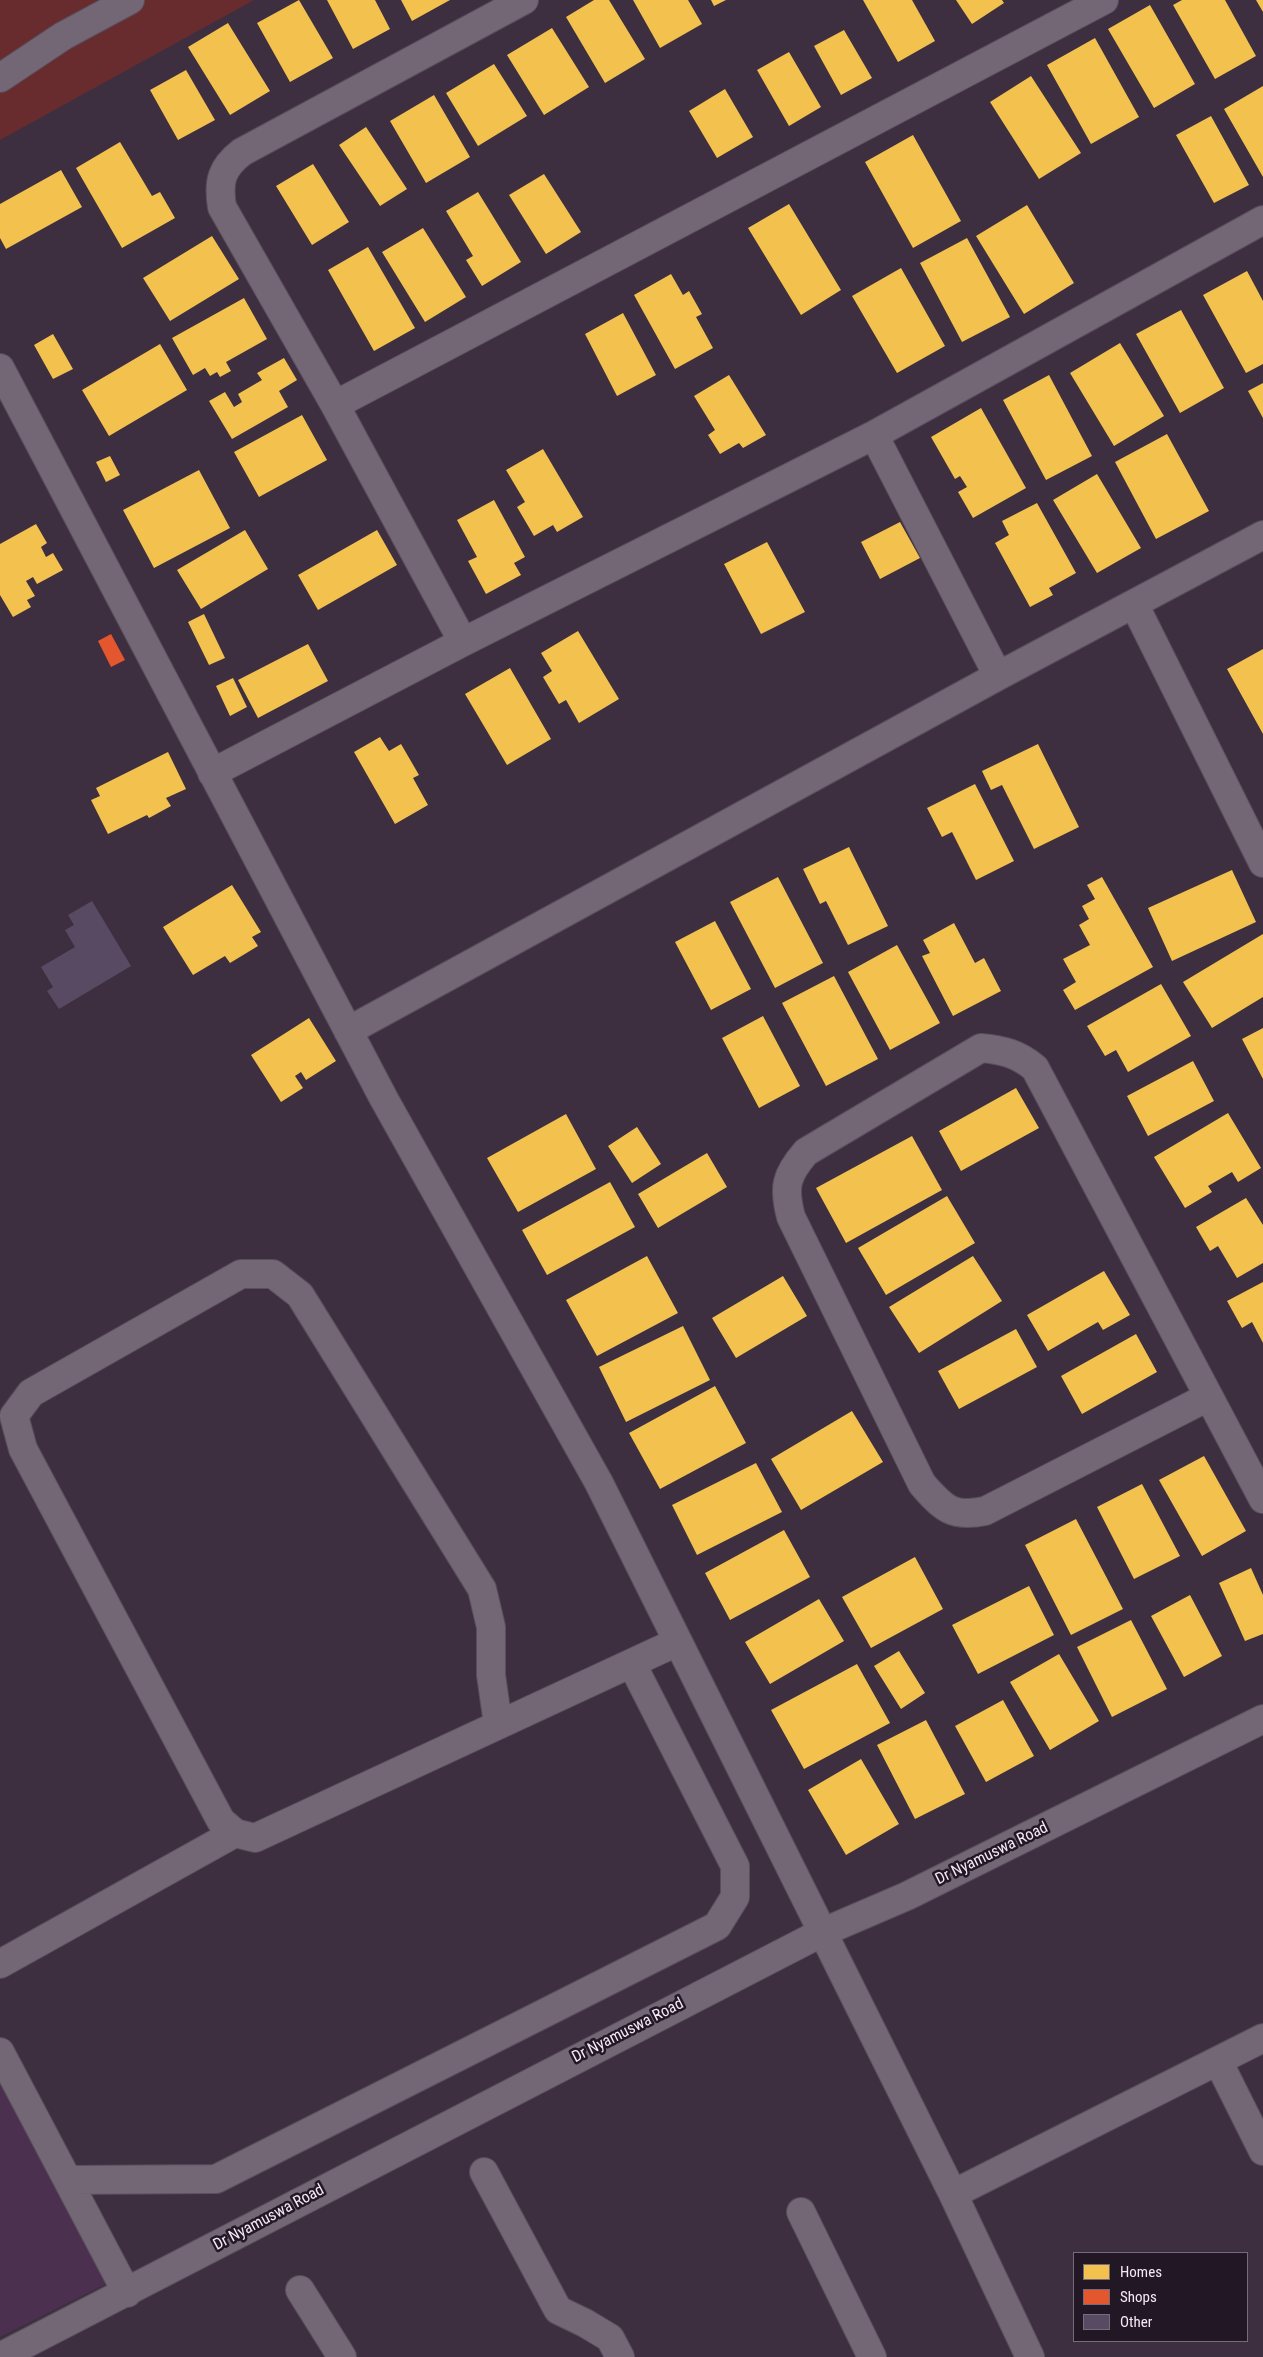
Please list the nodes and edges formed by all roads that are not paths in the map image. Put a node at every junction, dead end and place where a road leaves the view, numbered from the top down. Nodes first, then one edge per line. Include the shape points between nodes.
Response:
1 (130, 0) edge
2 (524, 0) edge
3 (1104, 0) edge
4 (0, 78) edge
5 (1263, 220) edge
6 (0, 368) edge
7 (335, 405) junction
8 (874, 435) junction
9 (1263, 535) edge
10 (1134, 604) junction
11 (463, 642) junction
12 (998, 676) junction
13 (212, 773) junction
14 (1263, 863) edge
15 (348, 1031) junction
16 (1208, 1397) junction
17 (1263, 1498) edge
18 (678, 1642) junction
19 (632, 1664) junction
20 (1263, 1719) edge
21 (498, 1724) junction
22 (235, 1833) junction
23 (821, 1932) junction
24 (0, 1964) edge
25 (1263, 2038) edge
26 (0, 2052) edge
27 (1218, 2061) junction
28 (1263, 2151) edge
29 (484, 2172) dead end
30 (69, 2180) junction
31 (953, 2194) junction
32 (801, 2212) dead end
33 (300, 2290) dead end
34 (127, 2293) junction
35 (0, 2357) edge
36 (342, 2357) edge
37 (620, 2357) edge
38 (872, 2357) edge
39 (1030, 2357) edge

1 - 4 street via 63,36
2 - 7 street via 242,152 229,162 220,190 222,207
3 - 7 street
5 - 8 street
6 - 13 street
7 - 11 street
8 - 11 street
8 - 12 street
9 - 10 street
10 - 12 street
10 - 14 street
11 - 13 street
12 - 15 street
13 - 15 street
15 - 18 street via 599,1483
16 - 16 street via 1035,1068 1021,1056 1004,1050 981,1048 806,1152 793,1167 786,1183 791,1217 922,1484 947,1509 966,1515 984,1511
16 - 17 street
18 - 19 street
18 - 23 street
19 - 21 street
19 - 30 street via 734,1866 735,1898 717,1926 216,2178
20 - 23 street, Dr Nyamuswa Road via 907,1896
21 - 22 street via 255,1838
21 - 22 street via 491,1675 490,1627 482,1589 300,1295 273,1274 241,1274 31,1393 14,1416 23,1449 220,1822
22 - 24 street
23 - 31 street
23 - 34 street, Dr Nyamuswa Road
25 - 27 street
26 - 30 street
27 - 28 street
27 - 31 street
29 - 37 street via 558,2310 610,2338
30 - 34 street
31 - 39 street
32 - 38 street
33 - 36 street
34 - 35 street, Dr Nyamuswa Road

